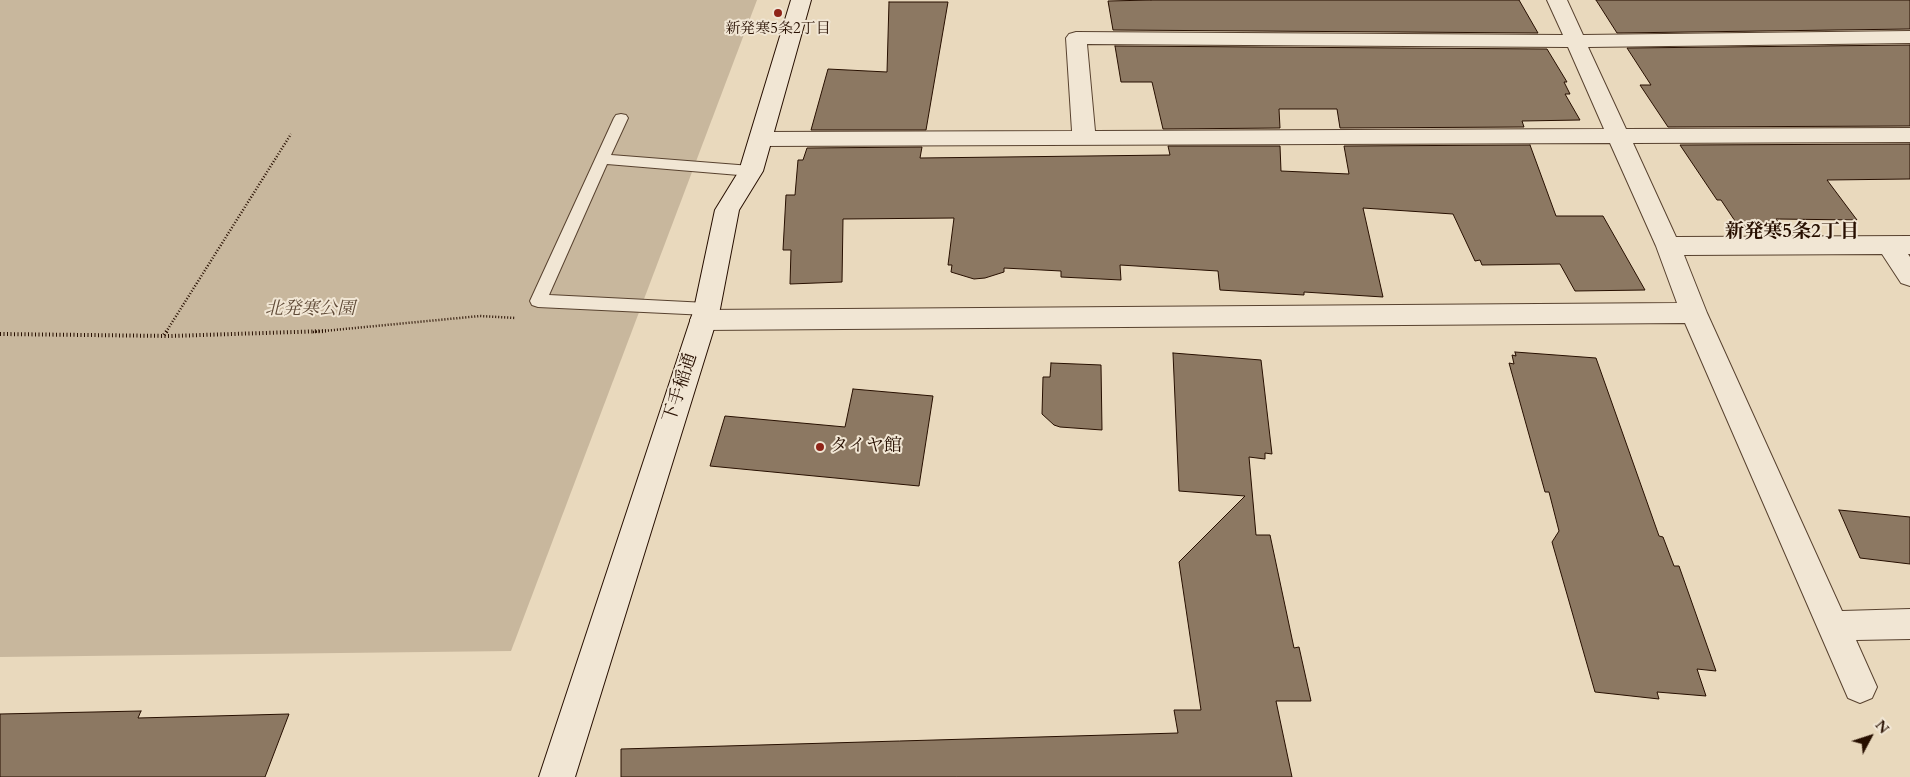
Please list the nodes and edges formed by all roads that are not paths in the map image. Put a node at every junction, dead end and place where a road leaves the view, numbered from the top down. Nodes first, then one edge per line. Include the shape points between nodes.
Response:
1 (801, 0) edge
2 (1556, 0) edge
3 (1910, 37) edge
4 (1575, 41) junction
5 (621, 118) dead end
6 (1910, 134) edge
7 (1084, 136) junction
8 (1618, 136) junction
9 (762, 139) junction
10 (602, 159) junction
11 (751, 171) junction
12 (1900, 245) edge
13 (1668, 246) junction
14 (1910, 277) edge
15 (1694, 313) junction
16 (705, 314) junction
17 (1910, 624) edge
18 (1833, 626) junction
19 (1860, 687) dead end
20 (557, 777) edge

1 - 9 street, 下手稲通
2 - 4 street
3 - 4 street
4 - 7 street via 1076,38
4 - 8 street
5 - 10 lane
6 - 8 street
7 - 8 street
7 - 9 street
8 - 13 street
9 - 11 street, 下手稲通
10 - 11 lane
10 - 16 lane via 538,301
11 - 16 street, 下手稲通 via 727,210
12 - 13 street
12 - 14 street
13 - 15 street
15 - 16 street
15 - 18 street
16 - 20 street, 下手稲通
17 - 18 street
18 - 19 street

